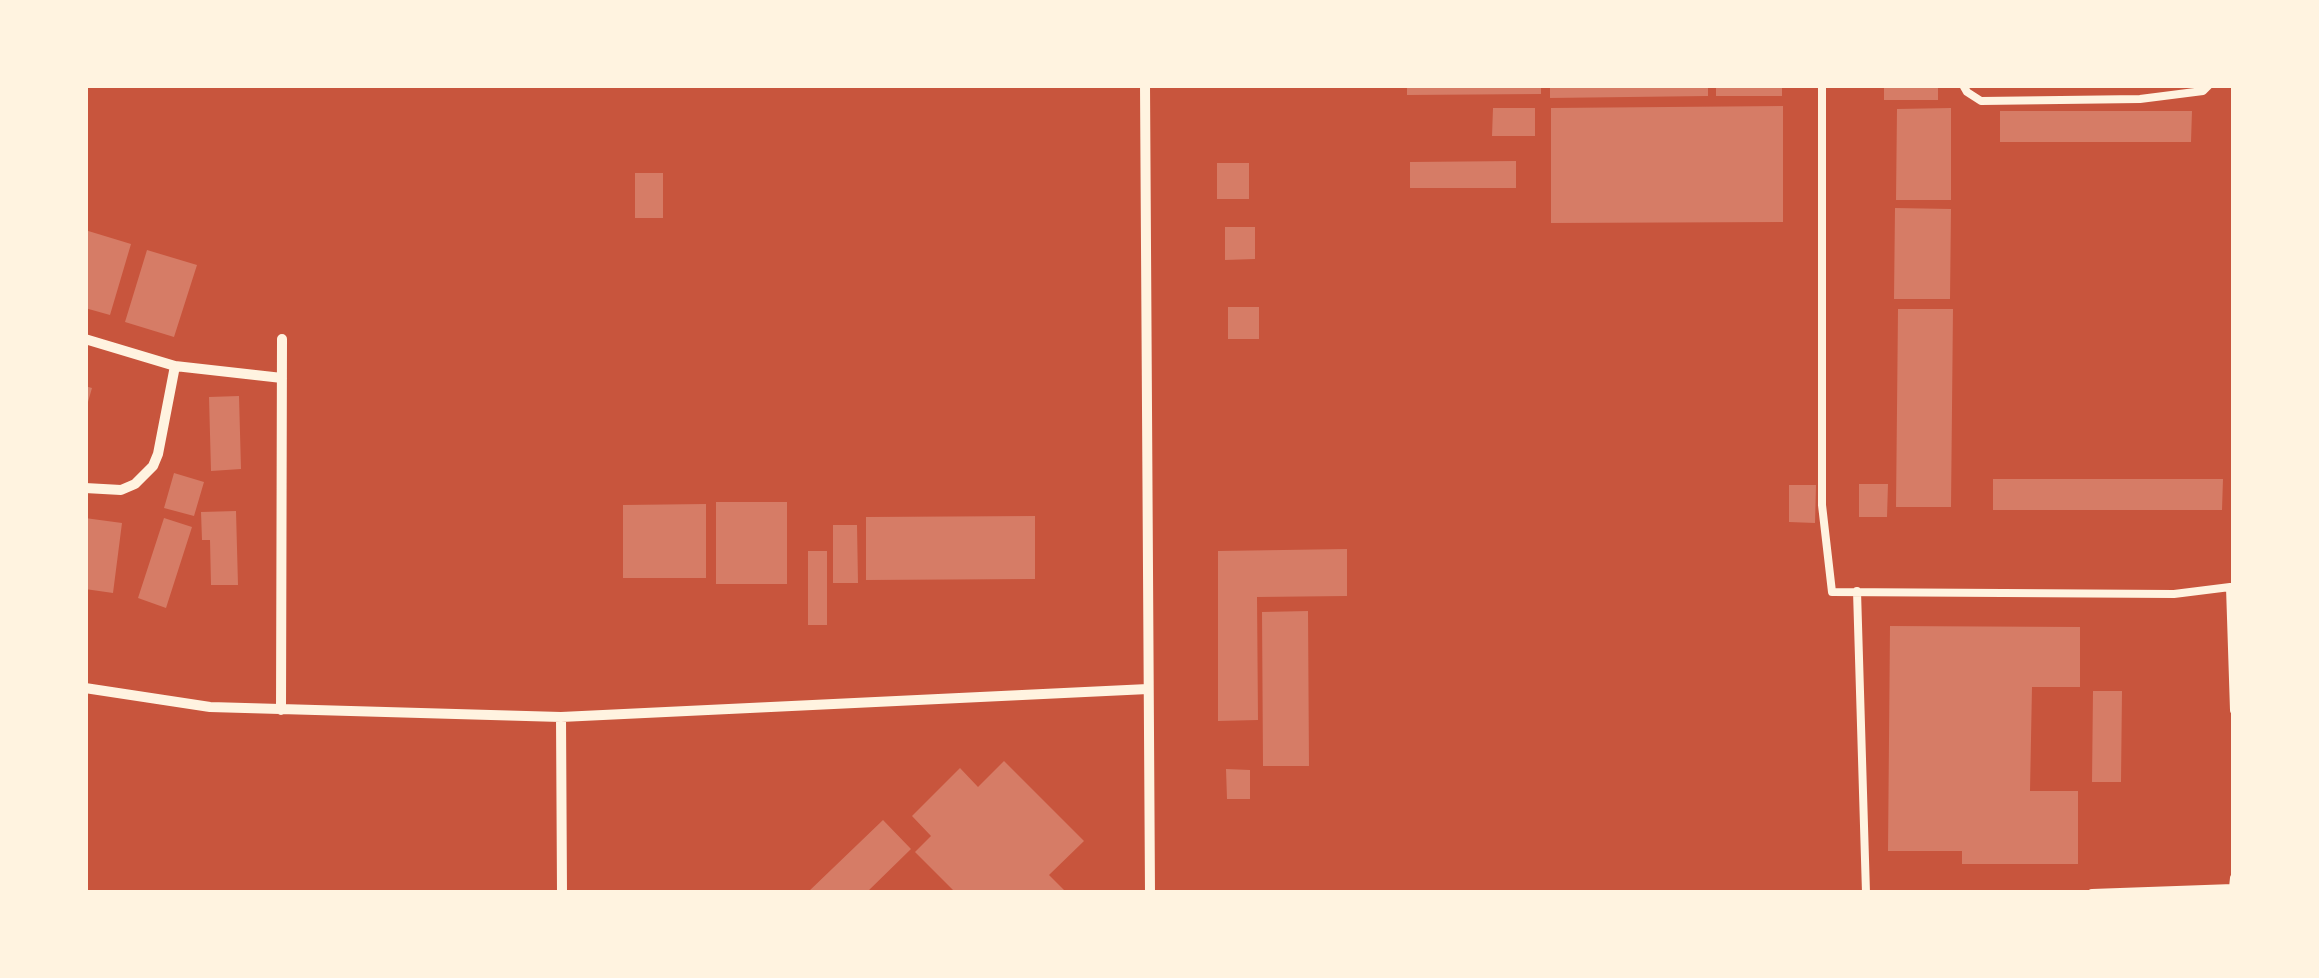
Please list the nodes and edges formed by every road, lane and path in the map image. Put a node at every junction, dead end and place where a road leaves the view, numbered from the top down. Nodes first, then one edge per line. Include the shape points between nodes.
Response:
1 (1145, 85) edge
2 (1822, 85) edge
3 (1963, 85) edge
4 (2209, 85) edge
5 (85, 338) edge
6 (282, 339) dead end
7 (176, 366) junction
8 (282, 378) junction
9 (85, 488) edge
10 (1857, 591) junction
11 (85, 688) edge
12 (1148, 689) junction
13 (281, 710) junction
14 (2234, 710) edge
15 (561, 717) junction
16 (2234, 878) edge
17 (562, 893) edge
18 (1150, 893) edge
19 (1866, 893) edge
20 (2092, 893) edge

1 - 12 street
2 - 10 lane via 1822,506 1832,592
3 - 4 lane via 1981,100 2001,100 2140,99
5 - 7 street
6 - 8 street
7 - 8 street
7 - 9 street via 158,454 146,476 121,490
8 - 13 street
10 - 14 lane via 2174,594 2230,587
10 - 19 lane
11 - 13 street
12 - 15 street
12 - 18 street
13 - 15 street
15 - 17 street
16 - 20 lane via 2233,888

